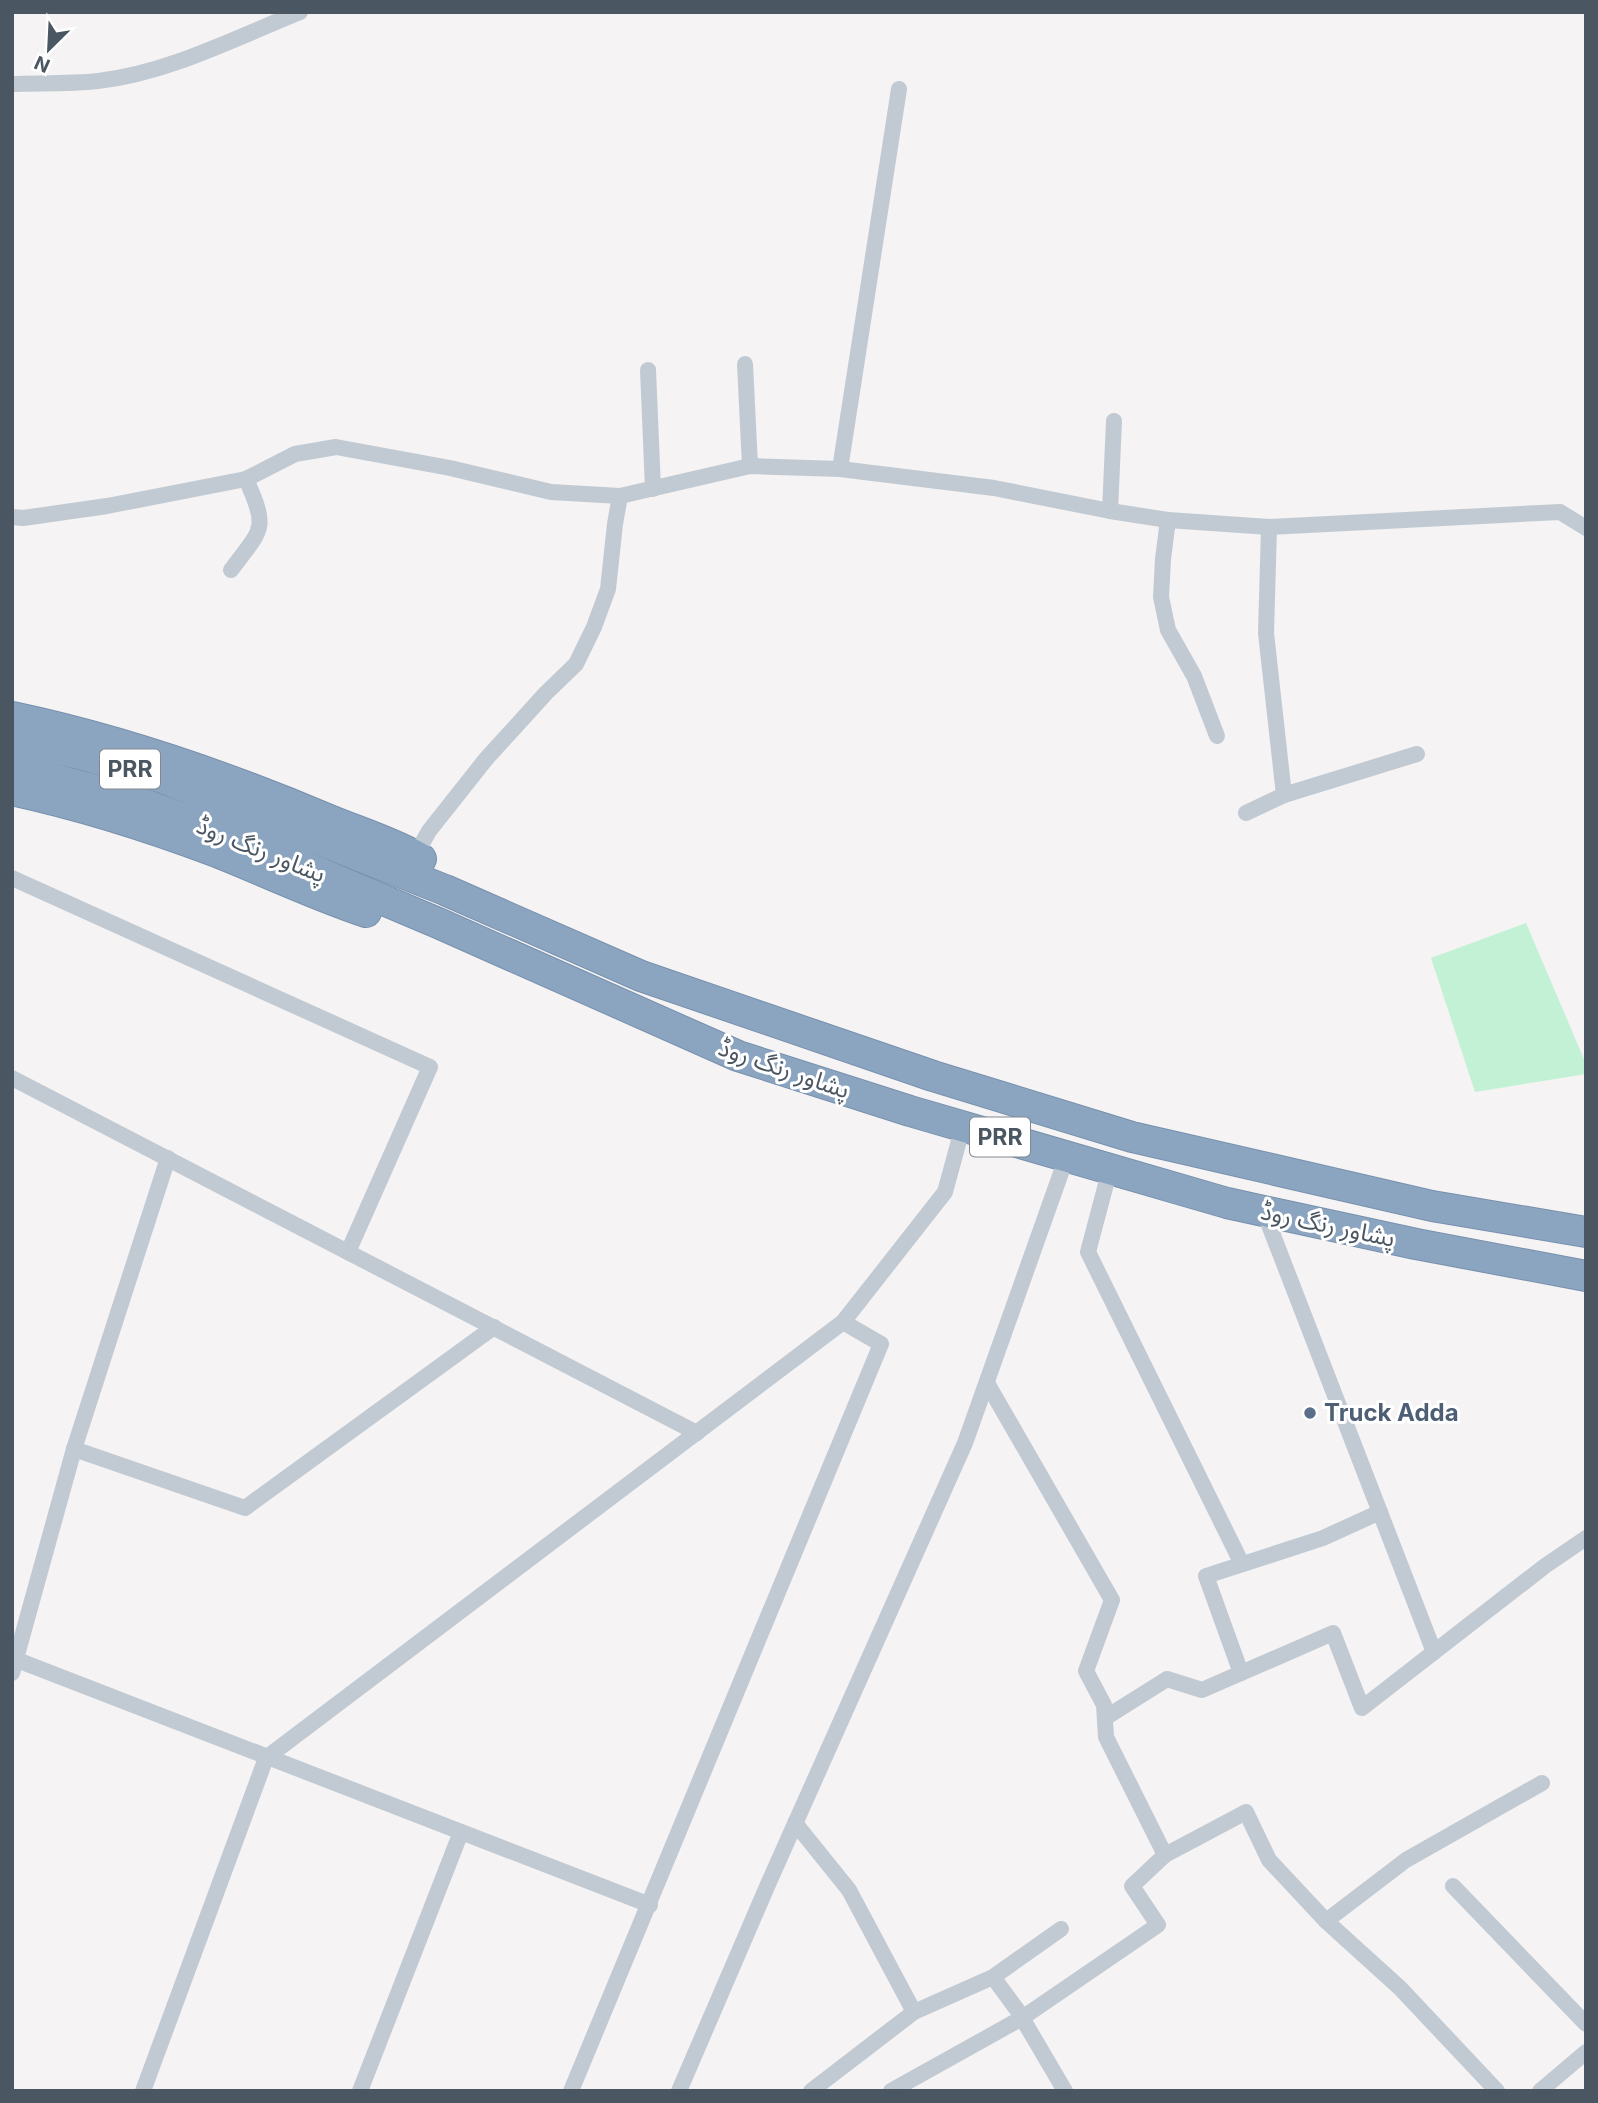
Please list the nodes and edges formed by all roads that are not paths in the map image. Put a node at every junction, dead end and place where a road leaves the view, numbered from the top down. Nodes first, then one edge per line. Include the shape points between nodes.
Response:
1 (300, 12) edge
2 (12, 84) edge
3 (899, 89) dead end
4 (745, 364) dead end
5 (648, 370) dead end
6 (1114, 421) dead end
7 (750, 466) junction
8 (840, 469) junction
9 (246, 479) junction
10 (653, 489) junction
11 (620, 496) junction
12 (1110, 511) junction
13 (12, 517) edge
14 (1168, 520) junction
15 (1269, 527) junction
16 (1586, 528) edge
17 (231, 569) dead end
18 (12, 717) edge
19 (1217, 736) dead end
20 (12, 740) edge
21 (1417, 754) dead end
22 (12, 768) edge
23 (12, 790) edge
24 (1284, 795) junction
25 (1247, 813) dead end
26 (415, 856) junction
27 (12, 878) edge
28 (445, 890) junction
29 (438, 923) junction
30 (12, 1078) edge
31 (963, 1126) junction
32 (1067, 1156) junction
33 (168, 1158) junction
34 (1110, 1168) junction
35 (1264, 1212) junction
36 (1586, 1231) edge
37 (348, 1252) junction
38 (1586, 1276) edge
39 (843, 1322) junction
40 (494, 1328) junction
41 (987, 1383) junction
42 (697, 1433) junction
43 (74, 1449) junction
44 (1380, 1513) junction
45 (1586, 1538) edge
46 (1242, 1564) junction
47 (1434, 1652) junction
48 (14, 1663) edge
49 (1241, 1673) junction
50 (1105, 1718) junction
51 (266, 1758) junction
52 (1542, 1783) dead end
53 (795, 1823) junction
54 (461, 1832) junction
55 (1165, 1855) junction
56 (1452, 1886) dead end
57 (650, 1905) junction
58 (1326, 1921) junction
59 (1061, 1929) dead end
60 (993, 1977) junction
61 (914, 2012) junction
62 (1022, 2018) junction
63 (1586, 2024) edge
64 (1586, 2052) edge
65 (832, 2085) edge
66 (1058, 2088) edge
67 (1495, 2090) edge
68 (143, 2091) edge
69 (360, 2091) edge
70 (570, 2091) edge
71 (679, 2091) edge
72 (811, 2091) edge
73 (891, 2091) edge
74 (1540, 2091) edge

1 - 2 street via 141,73 97,81
3 - 8 street
4 - 7 street
5 - 10 street
6 - 12 street
7 - 8 street
7 - 10 street
8 - 12 street via 994,488
9 - 11 street via 295,454 336,447 551,492
9 - 13 street via 107,506
9 - 17 street via 260,524 257,537
10 - 11 street
11 - 26 street via 608,589 576,664 486,759
12 - 14 street
14 - 15 street
14 - 19 street via 1161,597 1168,630 1194,676
15 - 16 street via 1560,512
15 - 24 street via 1266,634
18 - 26 highway via 162,755
20 - 28 highway, پشاور رنگ روڈ / PRR via 163,778
21 - 24 street
22 - 29 highway, پشاور رنگ روڈ / PRR via 133,800 230,835
23 - 29 highway via 155,831 390,920
24 - 25 street
26 - 28 highway
27 - 37 street via 430,1068
28 - 36 highway, پشاور رنگ روڈ / PRR via 641,976 933,1076 1132,1137 1432,1206
29 - 31 highway, پشاور رنگ روڈ / PRR via 738,1056
30 - 33 street
31 - 32 highway, پشاور رنگ روڈ / PRR
31 - 39 street via 945,1192
32 - 34 highway, پشاور رنگ روڈ / PRR
32 - 41 street
33 - 37 street
33 - 43 street
34 - 35 highway, پشاور رنگ روڈ / PRR
34 - 46 street via 1088,1252
35 - 38 highway, پشاور رنگ روڈ / PRR
35 - 44 street
37 - 40 street
39 - 42 street
39 - 57 street via 881,1344
40 - 42 street
40 - 43 street via 245,1508
41 - 50 street via 1112,1600 1086,1671 1104,1705
41 - 53 street via 965,1443
42 - 51 street
43 - 48 street
44 - 46 street via 1323,1538
44 - 47 street
45 - 47 street
46 - 49 street via 1206,1576
47 - 49 street via 1362,1708 1333,1633
48 - 51 street
49 - 50 street via 1202,1690 1167,1679
50 - 55 street via 1106,1737
51 - 54 street
51 - 68 street
52 - 58 street via 1406,1860
53 - 61 street via 849,1890
53 - 71 street
54 - 57 street
54 - 69 street
55 - 58 street via 1246,1812 1269,1860
55 - 62 street via 1132,1886 1158,1925
56 - 63 street
57 - 70 street
58 - 67 street via 1400,1988
59 - 60 street
60 - 61 street
60 - 62 street
61 - 65 street
62 - 66 street
62 - 73 street
64 - 74 street
65 - 72 street

